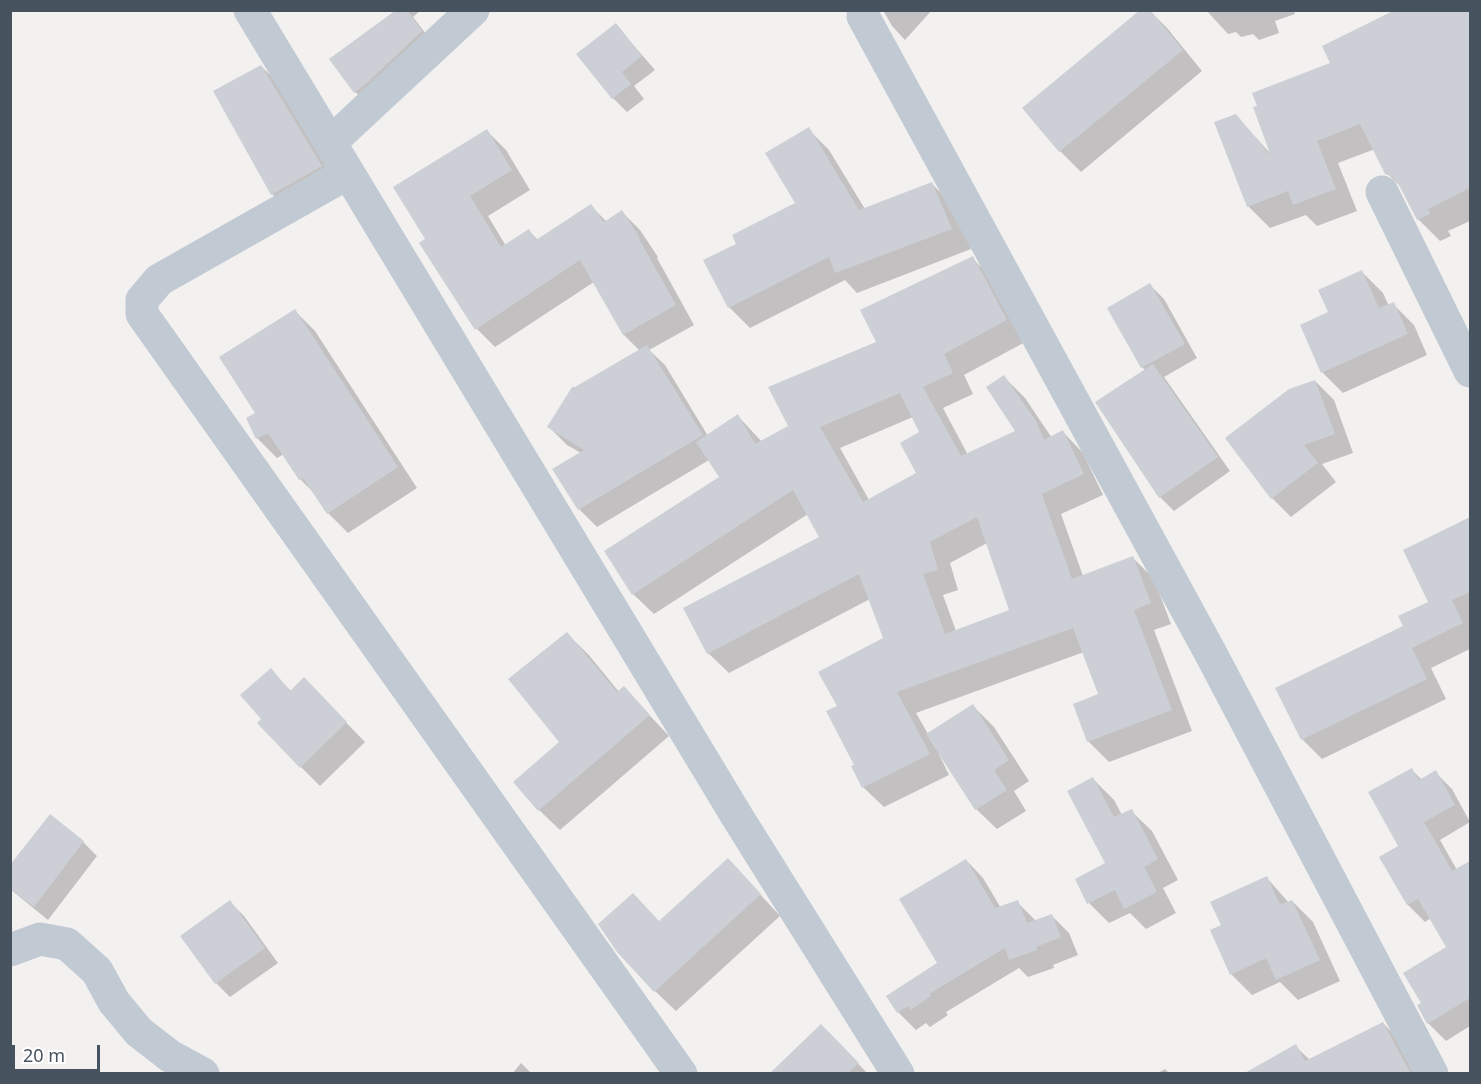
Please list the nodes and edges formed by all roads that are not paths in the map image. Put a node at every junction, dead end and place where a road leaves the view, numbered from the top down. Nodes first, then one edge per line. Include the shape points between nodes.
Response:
1 (250, 10) edge
2 (473, 10) edge
3 (863, 16) dead end
4 (330, 143) junction
5 (348, 172) junction
6 (1382, 192) dead end
7 (1470, 370) edge
8 (10, 950) edge
9 (203, 1074) edge
10 (681, 1074) edge
11 (898, 1074) edge
12 (1431, 1074) edge

1 - 4 street
2 - 4 street
3 - 12 street via 1211,654
4 - 5 street
5 - 10 street via 159,280 142,300 142,314
5 - 11 street via 738,818
6 - 7 street
8 - 9 street via 40,939 67,944 98,971 114,1002 140,1032 170,1056

